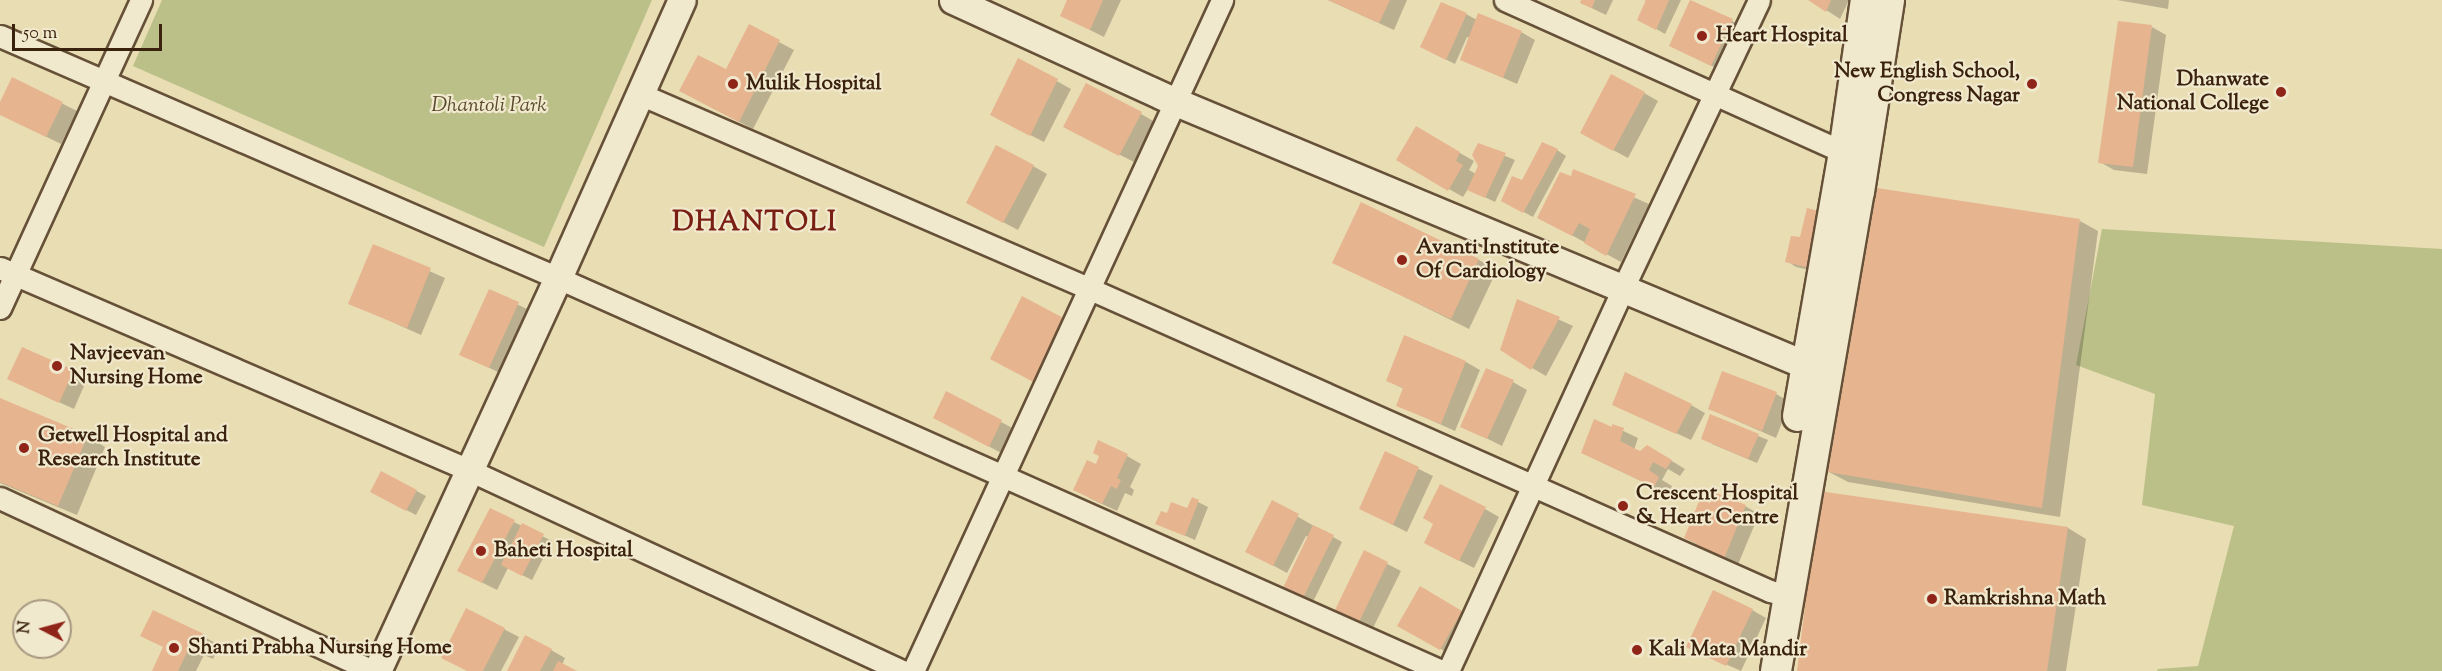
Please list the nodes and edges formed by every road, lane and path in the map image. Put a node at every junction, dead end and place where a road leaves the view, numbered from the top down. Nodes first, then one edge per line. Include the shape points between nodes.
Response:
1 (141, 0) edge
2 (682, 0) edge
3 (953, 0) edge
4 (1222, 0) edge
5 (1505, 0) edge
6 (1759, 0) edge
7 (1866, 0) edge
8 (1889, 0) edge
9 (0, 36) edge
10 (104, 83) junction
11 (640, 94) junction
12 (1715, 94) junction
13 (1176, 102) junction
14 (1844, 152) junction
15 (7, 272) edge
16 (558, 278) junction
17 (1623, 288) junction
18 (1090, 289) junction
19 (0, 308) edge
20 (1817, 367) junction
21 (469, 470) junction
22 (1004, 476) junction
23 (1533, 485) junction
24 (0, 498) edge
25 (1779, 594) junction
26 (375, 671) edge
27 (903, 671) edge
28 (914, 671) edge
29 (1441, 671) edge
30 (1448, 671) edge
31 (1756, 671) edge
32 (1776, 671) edge

1 - 10 street
2 - 11 street
3 - 13 street
4 - 13 street
5 - 12 street
6 - 12 street
7 - 14 main road
8 - 20 main road via 1859,192
9 - 10 street
10 - 15 street
10 - 16 street
11 - 16 street
11 - 18 street
12 - 14 street
12 - 17 street
13 - 17 street
13 - 18 street
14 - 20 main road
15 - 19 street
15 - 21 street
16 - 21 street
16 - 22 street
17 - 20 street
17 - 23 street
18 - 22 street
18 - 23 street
20 - 25 main road
21 - 26 street
21 - 27 street
22 - 28 street
22 - 29 street
23 - 25 street
23 - 30 street
24 - 26 street
25 - 31 main road
25 - 32 main road

